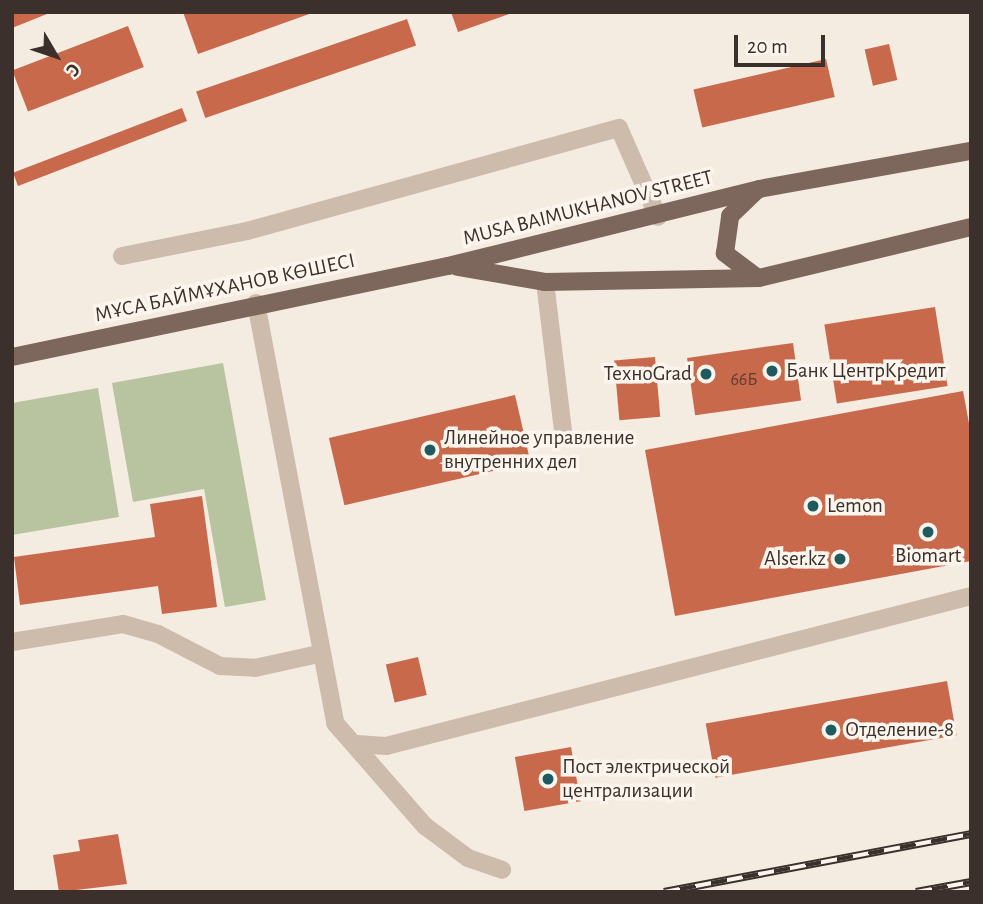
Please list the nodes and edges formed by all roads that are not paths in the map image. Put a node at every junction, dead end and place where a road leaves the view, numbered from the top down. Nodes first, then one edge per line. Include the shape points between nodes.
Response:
1 (971, 151) edge
2 (759, 189) junction
3 (658, 217) junction
4 (971, 227) edge
5 (122, 256) dead end
6 (447, 266) junction
7 (759, 278) junction
8 (545, 282) junction
9 (256, 303) junction
10 (12, 357) edge
11 (563, 431) dead end
12 (971, 596) edge
13 (12, 642) edge
14 (318, 654) junction
15 (356, 744) junction
16 (502, 870) dead end

1 - 2 main road, MUSA BAIMUKHANOV STREET
2 - 3 main road, MUSA BAIMUKHANOV STREET
2 - 7 main road via 730,216 725,253 736,266
3 - 5 lane via 619,128 247,230
3 - 6 main road, MUSA BAIMUKHANOV STREET
4 - 7 main road, MUSA BAIMUKHANOV STREET
6 - 8 main road, MUSA BAIMUKHANOV STREET
6 - 9 main road, МҰСА БАЙМҰХАНОВ КӨШЕСІ
7 - 8 main road, MUSA BAIMUKHANOV STREET
8 - 11 lane
9 - 10 main road, МҰСА БАЙМҰХАНОВ КӨШЕСІ
9 - 14 lane
12 - 15 lane via 386,746
13 - 14 lane via 123,624 158,634 220,666 255,668
14 - 15 lane via 335,723
15 - 16 lane via 425,826 468,858

